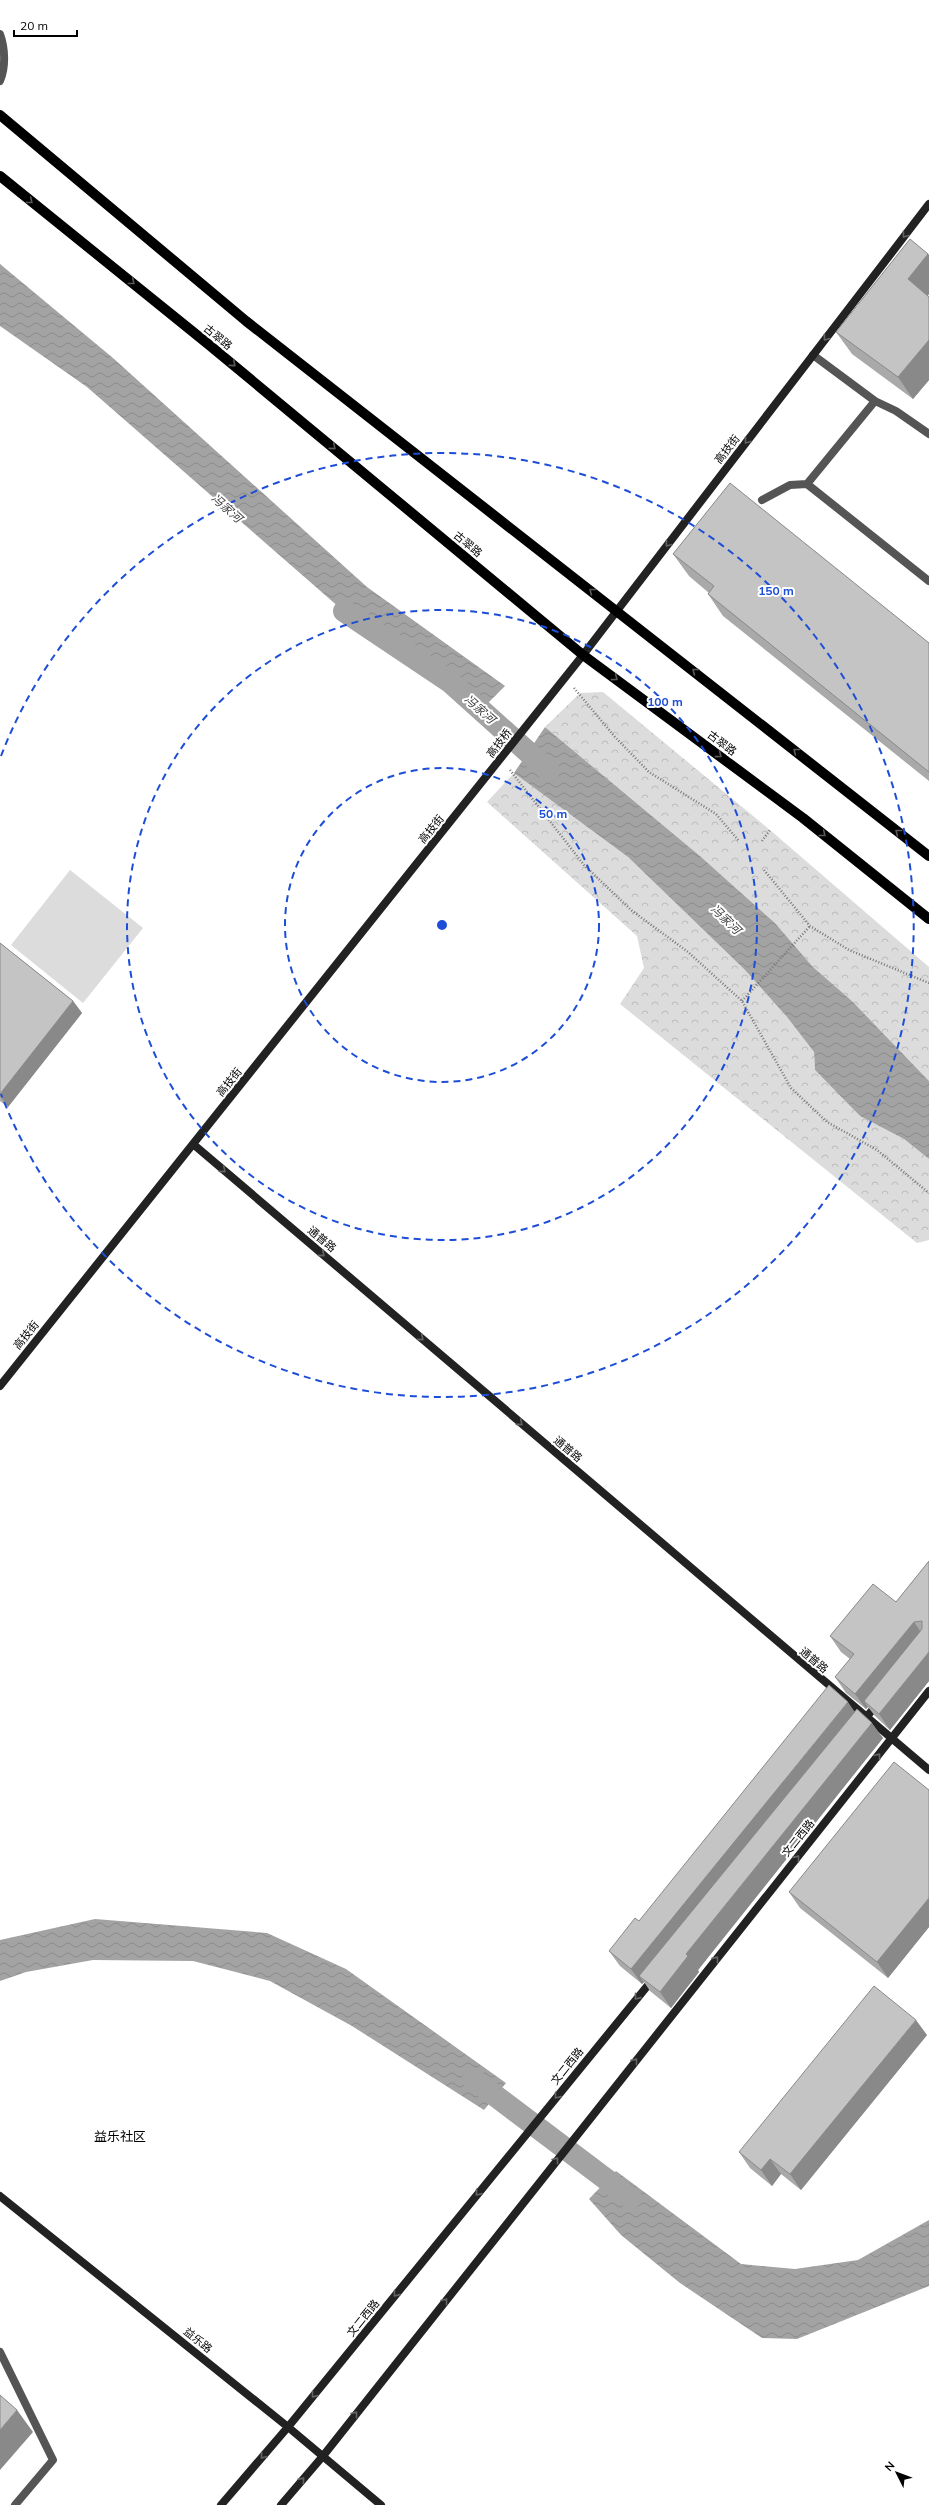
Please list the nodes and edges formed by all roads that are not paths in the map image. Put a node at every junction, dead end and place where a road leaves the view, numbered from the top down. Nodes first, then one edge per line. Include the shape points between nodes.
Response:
1 (0, 34) edge
2 (0, 81) edge
3 (0, 115) edge
4 (0, 176) edge
5 (929, 204) edge
6 (813, 355) junction
7 (875, 401) junction
8 (929, 434) edge
9 (807, 484) junction
10 (762, 500) dead end
11 (929, 581) edge
12 (617, 611) junction
13 (583, 654) junction
14 (541, 708) joint
15 (474, 792) joint
16 (929, 856) edge
17 (929, 919) edge
18 (194, 1144) junction
19 (0, 1386) edge
20 (929, 1692) edge
21 (886, 1694) edge
22 (866, 1718) junction
23 (856, 1731) edge
24 (892, 1738) junction
25 (929, 1770) edge
26 (659, 1970) edge
27 (0, 2196) edge
28 (0, 2352) edge
29 (288, 2427) junction
30 (323, 2456) junction
31 (15, 2505) edge
32 (222, 2505) edge
33 (281, 2505) edge
34 (380, 2505) edge

1 - 2 street via 3,42 4,72
12 -> 3 main road via 246,321
4 -> 13 main road, 古翠路
5 -> 6 street, 高技街
6 - 7 street
6 -> 12 street, 高技街
7 - 8 street via 896,411
7 - 9 street
9 - 10 street via 790,486
9 - 11 street
12 - 13 street, 高技街
16 -> 12 main road
13 - 14 street, 高技街
13 -> 17 main road, 古翠路 via 803,818
14 - 15 street, 高技桥
15 - 18 street, 高技街
18 - 19 street, 高技街
18 -> 22 street, 通普路
20 - 24 street, 文二西路
21 - 22 street
22 - 23 street
22 - 24 street, 通普路
24 - 25 street, 通普路
30 -> 24 street, 文二西路
26 -> 29 street, 文二西路
27 - 29 street, 益乐路
28 - 31 street via 53,2460
29 - 30 street, 益乐路
29 -> 32 street, 文二西路
33 -> 30 street, 文二西路
30 - 34 street, 益乐路

